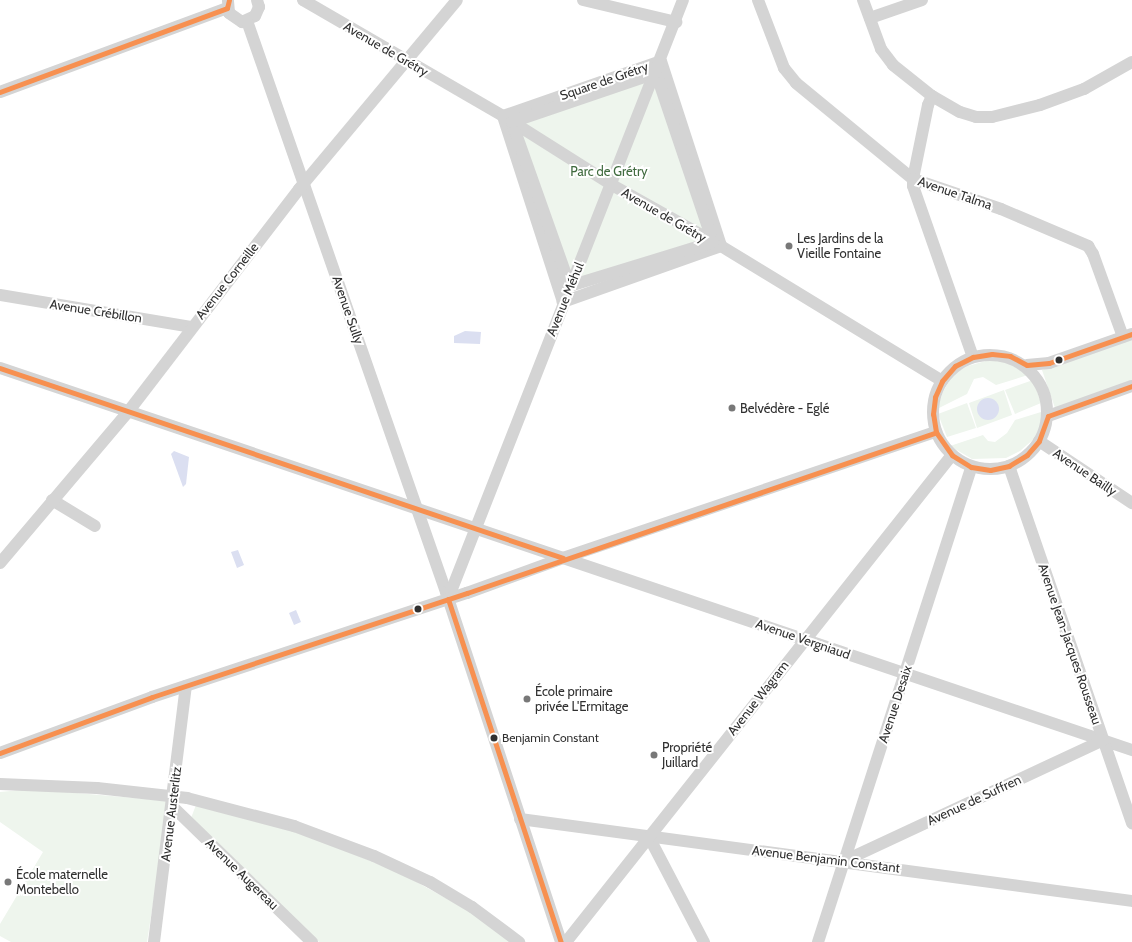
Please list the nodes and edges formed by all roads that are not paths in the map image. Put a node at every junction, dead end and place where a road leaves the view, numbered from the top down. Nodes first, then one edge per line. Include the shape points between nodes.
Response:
1 (303, 0) edge
2 (457, 0) edge
3 (583, 0) edge
4 (683, 0) edge
5 (758, 0) edge
6 (863, 0) edge
7 (922, 0) edge
8 (260, 1) edge
9 (228, 4) edge
10 (870, 18) junction
11 (247, 21) junction
12 (676, 22) junction
13 (406, 61) junction
14 (1132, 62) edge
15 (659, 67) junction
16 (0, 92) edge
17 (932, 96) junction
18 (508, 119) junction
19 (913, 179) junction
20 (304, 184) junction
21 (612, 185) junction
22 (717, 244) junction
23 (570, 286) junction
24 (0, 295) edge
25 (563, 302) junction
26 (192, 327) junction
27 (1128, 335) edge
28 (973, 356) junction
29 (1027, 365) junction
30 (0, 368) edge
31 (942, 381) junction
32 (1132, 386) edge
33 (128, 412) junction
34 (1048, 416) junction
35 (936, 432) junction
36 (1039, 441) junction
37 (952, 455) junction
38 (1009, 466) junction
39 (971, 467) junction
40 (52, 500) junction
41 (1132, 503) edge
42 (416, 507) junction
43 (95, 526) dead end
44 (474, 527) junction
45 (563, 558) junction
46 (0, 563) edge
47 (448, 599) junction
48 (805, 640) junction
49 (905, 674) junction
50 (186, 686) junction
51 (1103, 740) junction
52 (1132, 750) edge
53 (0, 753) edge
54 (0, 784) edge
55 (173, 802) junction
56 (1129, 803) edge
57 (520, 819) junction
58 (1132, 823) edge
59 (649, 836) junction
60 (844, 861) junction
61 (1132, 901) edge
62 (154, 942) edge
63 (312, 942) edge
64 (519, 942) edge
65 (560, 942) edge
66 (566, 942) edge
67 (704, 942) edge
68 (818, 942) edge

1 - 13 street, Avenue de Grétry
2 - 13 street, Avenue Corneille
3 - 12 street
4 - 12 street, Avenue Méhul
5 - 19 street, Avenue Talma via 784,68 796,83
6 - 10 street
7 - 10 street
8 - 11 street via 255,16
9 - 11 street via 232,18
9 - 16 street
10 - 17 street via 881,49 893,65
11 - 20 street, Avenue Sully
12 - 15 street, Avenue Méhul
13 - 18 street, Avenue de Grétry
13 - 20 street, Avenue Corneille
14 - 17 street via 1084,88 1040,105 992,117 976,117 960,112
15 - 18 street, Square de Grétry
15 - 21 street, Avenue Méhul
15 - 22 street, Square de Grétry
17 - 19 street
18 - 21 street, Avenue de Grétry
18 - 23 street
18 - 25 street
19 - 27 street, Avenue Talma via 1001,209 1088,246
19 - 28 street
20 - 26 street, Avenue Corneille
20 - 42 street, Avenue Sully
21 - 22 street, Avenue de Grétry
21 - 23 street, Avenue Méhul
22 - 23 street
22 - 25 street
22 - 31 street, Avenue de Grétry
23 - 25 street, Avenue Méhul
24 - 26 street, Avenue Crébillon
25 - 44 street, Avenue Méhul
26 - 33 street, Avenue Corneille
27 - 29 street via 1049,363
28 - 29 street via 1010,356
28 - 31 street via 955,366
29 - 34 street via 1038,376
30 - 33 street, Avenue Vergniaud
31 - 35 street via 934,403
32 - 34 street
33 - 40 street, Avenue Corneille
33 - 42 street, Avenue Vergniaud
34 - 36 street
35 - 37 street
35 - 45 street
36 - 38 street via 1027,455
36 - 41 street, Avenue Bailly
37 - 39 street
37 - 48 street, Avenue Wagram
38 - 39 street via 990,470
38 - 51 street, Avenue Jean-Jacques Rousseau
39 - 49 street, Avenue Desaix
40 - 43 street
40 - 46 street, Avenue Corneille
42 - 44 street, Avenue Vergniaud
42 - 47 street, Avenue Sully
44 - 45 street, Avenue Vergniaud
44 - 47 street, Avenue Méhul
45 - 47 street
45 - 48 street, Avenue Vergniaud
47 - 50 street
47 - 57 street, Avenue Sully
48 - 49 street, Avenue Vergniaud
48 - 59 street, Avenue Wagram
49 - 51 street, Avenue Vergniaud
49 - 60 street, Avenue Desaix
50 - 53 street
50 - 55 street, Avenue Austerlitz
51 - 52 street, Avenue Vergniaud
51 - 56 street, Avenue Jean-Jacques Rousseau
51 - 60 street, Avenue de Suffren
54 - 55 street via 97,788
55 - 62 street, Avenue Austerlitz
55 - 63 street, Avenue Augereau
55 - 64 street via 257,815 374,856 430,882 472,907
56 - 58 street, Avenue Jean-Jacques Rousseau
57 - 59 street, Avenue Benjamin Constant
57 - 65 street, Avenue Sully
59 - 60 street, Avenue Benjamin Constant
59 - 66 street, Avenue Wagram
59 - 67 street
60 - 61 street, Avenue Benjamin Constant
60 - 68 street, Avenue Desaix

